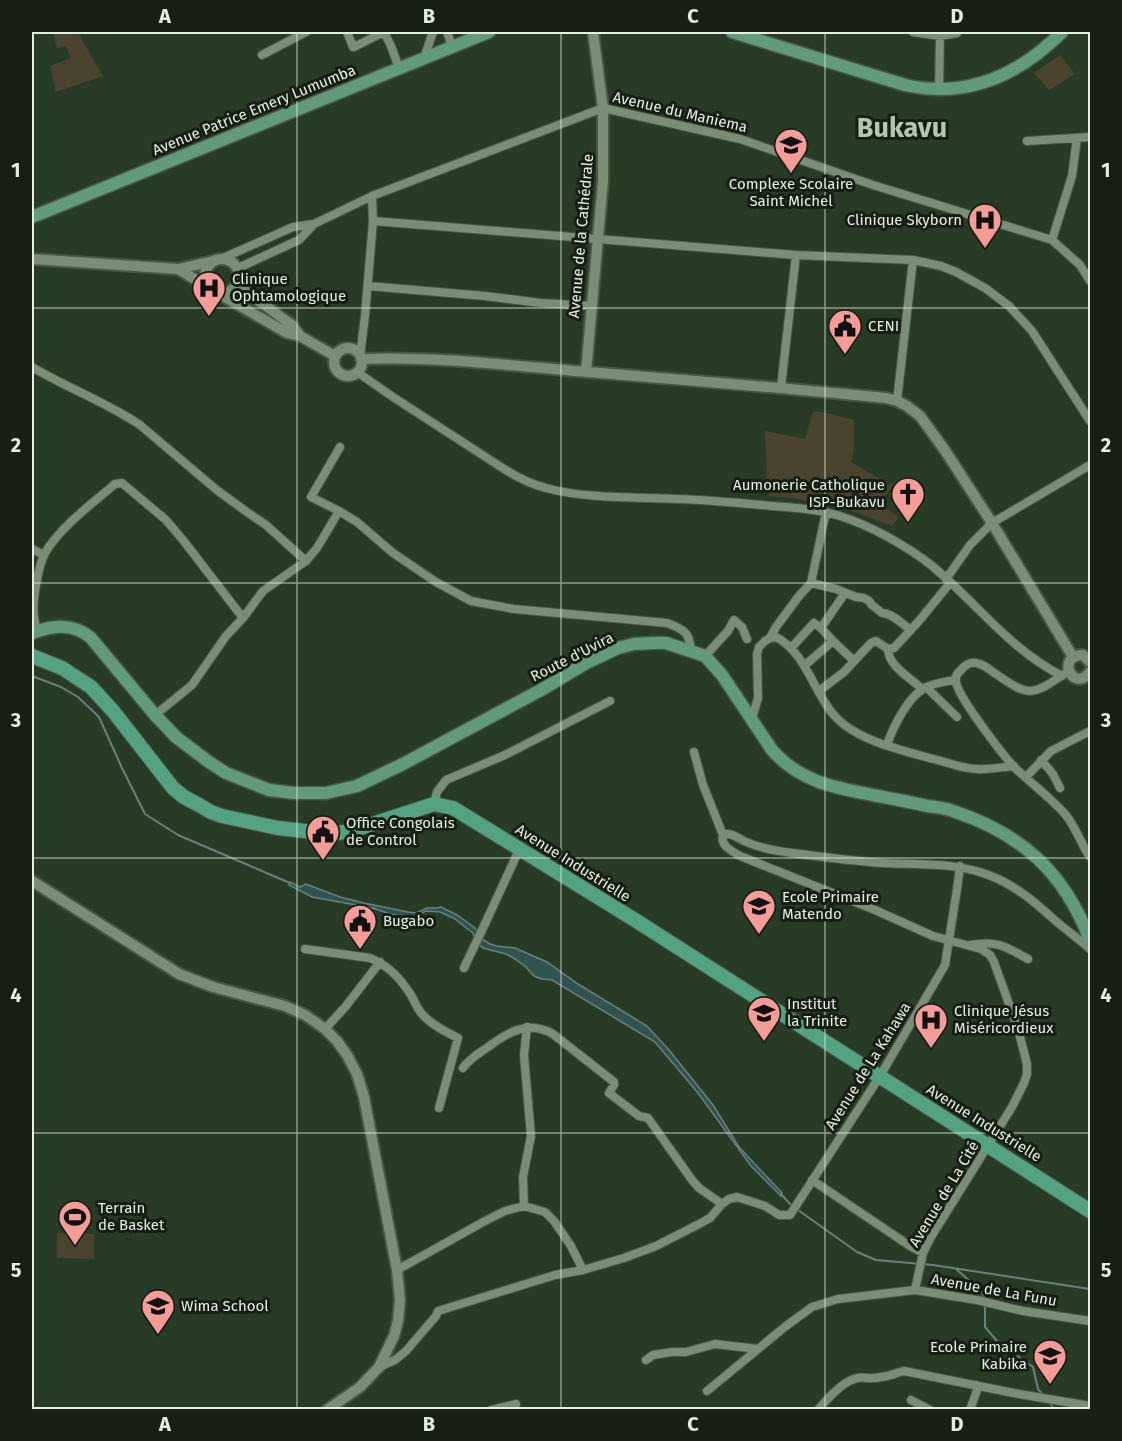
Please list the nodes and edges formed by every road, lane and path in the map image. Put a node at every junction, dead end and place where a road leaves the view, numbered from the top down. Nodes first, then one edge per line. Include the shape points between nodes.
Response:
1 (306, 32) edge
2 (347, 32) edge
3 (384, 32) edge
4 (433, 32) edge
5 (447, 32) edge
6 (489, 32) edge
7 (593, 32) edge
8 (732, 32) edge
9 (912, 32) edge
10 (1062, 32) edge
11 (957, 33) edge
12 (940, 34) edge
13 (452, 46) junction
14 (261, 55) dead end
15 (424, 58) junction
16 (399, 68) junction
17 (939, 90) junction
18 (603, 108) junction
19 (1090, 137) edge
20 (1077, 138) junction
21 (1027, 141) dead end
22 (372, 196) junction
23 (32, 217) edge
24 (373, 221) junction
25 (314, 224) junction
26 (598, 238) junction
27 (1053, 240) junction
28 (796, 255) junction
29 (32, 259) edge
30 (218, 259) junction
31 (913, 261) junction
32 (238, 268) junction
33 (178, 269) junction
34 (1090, 281) edge
35 (237, 285) junction
36 (368, 286) junction
37 (212, 290) junction
38 (591, 306) junction
39 (300, 336) junction
40 (335, 357) junction
41 (361, 357) junction
42 (32, 367) edge
43 (357, 372) junction
44 (586, 372) junction
45 (781, 387) junction
46 (897, 401) junction
47 (1090, 421) edge
48 (340, 447) dead end
49 (1090, 465) edge
50 (339, 511) junction
51 (826, 512) junction
52 (992, 523) junction
53 (32, 549) edge
54 (44, 555) junction
55 (306, 561) junction
56 (948, 581) junction
57 (811, 584) junction
58 (845, 593) junction
59 (243, 618) junction
60 (820, 628) junction
61 (911, 630) junction
62 (34, 632) edge
63 (770, 638) junction
64 (747, 639) dead end
65 (832, 641) junction
66 (791, 648) junction
67 (888, 649) junction
68 (691, 651) junction
69 (32, 656) edge
70 (705, 656) junction
71 (1084, 656) edge
72 (854, 661) junction
73 (804, 666) junction
74 (1065, 674) junction
75 (1089, 678) edge
76 (955, 680) junction
77 (924, 688) junction
78 (819, 691) junction
79 (610, 701) dead end
80 (155, 715) junction
81 (957, 717) dead end
82 (752, 718) junction
83 (1090, 731) edge
84 (887, 745) junction
85 (694, 752) dead end
86 (1041, 760) junction
87 (1014, 766) junction
88 (1026, 777) junction
89 (1060, 788) dead end
90 (434, 804) junction
91 (723, 835) junction
92 (520, 848) junction
93 (1090, 857) edge
94 (960, 866) junction
95 (32, 881) edge
96 (1090, 940) edge
97 (949, 941) junction
98 (970, 945) junction
99 (304, 949) dead end
100 (1090, 949) edge
101 (1028, 959) dead end
102 (380, 962) junction
103 (464, 968) dead end
104 (527, 1027) junction
105 (325, 1029) junction
106 (463, 1068) dead end
107 (880, 1076) junction
108 (439, 1108) dead end
109 (988, 1145) junction
110 (812, 1180) junction
111 (722, 1204) junction
112 (524, 1206) junction
113 (1090, 1211) edge
114 (921, 1260) junction
115 (396, 1270) junction
116 (583, 1270) junction
117 (915, 1290) junction
118 (1090, 1321) edge
119 (758, 1349) junction
120 (646, 1360) dead end
121 (379, 1367) junction
122 (976, 1385) junction
123 (707, 1391) dead end
124 (911, 1400) dead end
125 (516, 1404) dead end
126 (1090, 1406) edge
127 (327, 1410) edge
128 (491, 1410) edge
129 (818, 1410) edge
130 (930, 1410) edge
131 (970, 1410) edge

1 - 14 street
2 - 3 street via 354,47
3 - 16 street
4 - 15 street
5 - 13 street
6 - 13 main road, Avenue Patrice Emery Lumumba
7 - 18 street, Avenue de la Cathédrale
8 - 17 main road via 905,85
9 - 12 street
10 - 17 main road via 1028,62 1007,72 978,84
11 - 12 street
12 - 17 street
13 - 15 main road, Avenue Patrice Emery Lumumba
15 - 16 main road, Avenue Patrice Emery Lumumba
16 - 23 main road, Avenue Patrice Emery Lumumba
18 - 22 street, Avenue du Maniema
18 - 26 street, Avenue de la Cathédrale
18 - 27 street, Avenue du Maniema via 740,139
19 - 20 street
20 - 21 street
20 - 27 street via 1072,176
22 - 24 street
22 - 25 street, Avenue du Maniema
24 - 26 street
24 - 36 street
25 - 30 street, Avenue du Maniema via 293,227
25 - 32 street via 299,240
26 - 28 street
26 - 38 street, Avenue de la Cathédrale
27 - 34 street, Avenue du Maniema
28 - 31 street
28 - 45 street
29 - 33 street
30 - 32 street via 230,260
30 - 33 street
30 - 37 street via 207,267 204,275
31 - 46 street
31 - 47 street via 956,272 1009,306 1032,331
32 - 35 street
33 - 37 street
35 - 37 street via 226,293
35 - 39 street
36 - 38 street
36 - 41 street
37 - 39 street via 287,333
38 - 44 street, Avenue de la Cathédrale
39 - 40 street
40 - 41 street via 345,348 354,349
40 - 43 street via 334,366 340,374 350,376
41 - 43 street
41 - 44 street
42 - 55 street via 140,424
43 - 51 street via 514,475 546,488 578,494
44 - 45 street
45 - 46 street
46 - 52 street via 920,416
48 - 50 street via 311,496
49 - 52 street
50 - 55 street
50 - 68 street via 393,553 471,601 514,609 667,623 690,638
51 - 56 street via 876,531 930,564
51 - 57 street
52 - 56 street via 970,545
52 - 71 street
53 - 54 street
54 - 59 street via 73,520 122,483 172,527
54 - 62 street via 33,603
55 - 59 street via 263,591
56 - 61 street
56 - 74 street via 1007,639 1037,662
57 - 58 street
57 - 63 street
58 - 60 street
58 - 61 street via 864,598
59 - 80 street via 192,685
60 - 65 street
60 - 66 street via 814,623
61 - 67 street via 894,648
62 - 80 main road, Route d'Uvira via 58,626 85,633
63 - 66 street via 776,637
63 - 82 street via 757,654 758,698
64 - 70 street via 734,620
65 - 72 street
65 - 73 street
66 - 73 street
67 - 72 street via 876,641
67 - 77 street via 894,663
68 - 70 main road, Route d'Uvira
68 - 80 main road, Route d'Uvira via 666,643 618,648 401,765 357,786 326,793 269,790 226,772 176,737
69 - 90 highway via 62,668 91,687 173,788 211,812 278,828 331,834
70 - 82 main road, Route d'Uvira
71 - 74 street via 1069,663
72 - 78 street
73 - 78 street
74 - 75 street
74 - 76 street via 1030,692 984,666 969,663
76 - 77 street
76 - 87 street via 958,691
77 - 81 street
77 - 84 street via 910,701
78 - 84 street via 843,724
79 - 90 street via 505,755 446,780
82 - 96 main road, Route d'Uvira via 781,760 819,783 952,811 1006,834 1051,871
83 - 86 street
84 - 87 street via 978,770
85 - 91 street, Avenue de La Cité via 705,793
86 - 88 street
86 - 89 street
87 - 88 street
88 - 93 street via 1066,815
90 - 92 highway, Avenue Industrielle via 453,808
91 - 94 street via 732,834 756,846 791,853
91 - 97 street, Avenue de La Cité via 727,848 740,856
92 - 103 street
92 - 107 highway, Avenue Industrielle
94 - 97 street, Avenue de La Kahawa
94 - 100 street via 1004,881 1042,907
95 - 105 street via 179,974 285,1006
97 - 98 street, Avenue de La Cité
97 - 107 street, Avenue de La Kahawa via 945,965
98 - 101 street via 990,943
98 - 109 street, Avenue de La Cité via 990,955 994,962 1027,1064 1019,1094
99 - 102 street
102 - 105 street
102 - 108 street via 400,979 425,1017 458,1038
104 - 106 street via 498,1039
104 - 111 street via 543,1028 553,1034 614,1082 609,1093 639,1116 648,1118 692,1180
104 - 112 street via 524,1055 531,1136 523,1177
105 - 115 street via 347,1055 364,1097
107 - 109 highway, Avenue Industrielle
107 - 110 street, Avenue de La Kahawa
109 - 113 highway, Avenue Industrielle
109 - 114 street, Avenue de La Cité via 935,1229
110 - 111 street, Avenue de La Kahawa via 790,1215 779,1215 737,1197
110 - 114 street via 910,1246
111 - 116 street via 710,1218 656,1245
112 - 115 street via 484,1221
112 - 116 street via 545,1212 554,1221
114 - 117 street, Avenue de La Cité
115 - 121 street via 399,1321
116 - 121 street via 438,1311 406,1351
117 - 118 street, Avenue de La Funu
117 - 119 street, Avenue de La Funu via 838,1299 812,1307
119 - 120 street via 715,1344 653,1355
119 - 123 street, Avenue de La Funu
121 - 127 street via 360,1387
122 - 126 street
122 - 129 street via 904,1371 860,1377 843,1386
122 - 131 street
124 - 130 street
125 - 128 street

